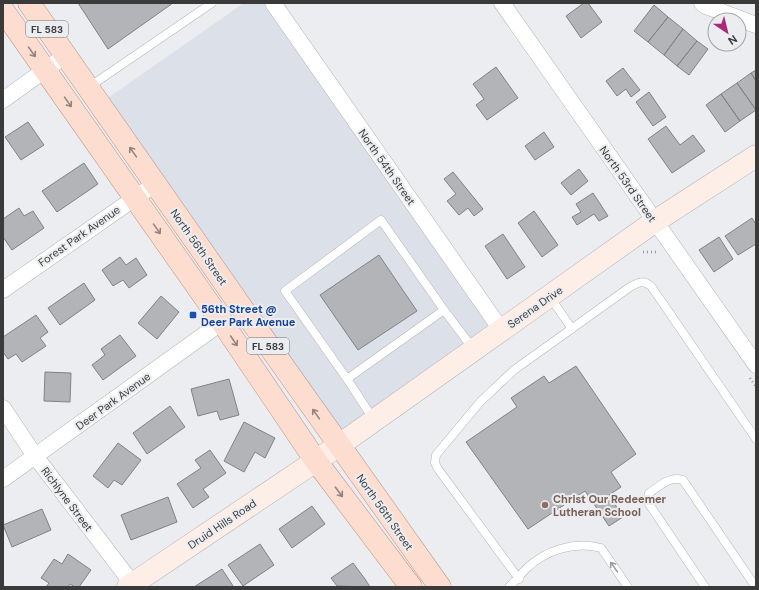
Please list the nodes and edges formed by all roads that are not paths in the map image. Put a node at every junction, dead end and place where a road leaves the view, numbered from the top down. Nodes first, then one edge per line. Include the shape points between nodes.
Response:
1 (29, 3) edge
2 (212, 3) edge
3 (273, 3) edge
4 (502, 3) edge
5 (702, 3) edge
6 (3, 10) edge
7 (756, 25) edge
8 (66, 55) junction
9 (45, 70) junction
10 (88, 88) junction
11 (3, 100) edge
12 (756, 156) edge
13 (155, 184) junction
14 (135, 197) junction
15 (654, 222) junction
16 (3, 290) edge
17 (550, 297) junction
18 (444, 310) junction
19 (222, 322) junction
20 (572, 329) junction
21 (502, 331) junction
22 (474, 350) junction
23 (755, 362) edge
24 (347, 379) junction
25 (3, 408) edge
26 (375, 420) junction
27 (756, 439) edge
28 (338, 446) junction
29 (35, 456) junction
30 (316, 461) junction
31 (3, 478) edge
32 (519, 578) junction
33 (433, 585) edge
34 (132, 586) edge
35 (755, 586) edge
36 (411, 587) edge
37 (509, 587) edge
38 (628, 587) edge
39 (705, 587) edge

1 - 8 main road, North 56th Street / FL 583
2 - 10 lane
3 - 21 street, North 54th Street
4 - 15 street, North 53rd Street
5 - 7 street
6 -> 9 main road, North 56th Street / FL 583
8 - 9 street
8 - 10 main road, North 56th Street / FL 583
9 - 11 street
9 -> 14 main road, North 56th Street / FL 583
13 -> 10 main road, North 56th Street / FL 583
12 - 15 street, Serena Drive
13 - 14 street, Forest Park Avenue
28 -> 13 main road, North 56th Street / FL 583
14 - 16 street, Forest Park Avenue
14 -> 19 main road, North 56th Street / FL 583
15 - 17 street, Serena Drive
15 - 23 street, North 53rd Street
17 - 20 lane
17 - 21 street, Serena Drive
18 - 22 lane
18 - 24 lane
18 - 24 lane via 381,220 285,291
19 - 29 street, Deer Park Avenue
19 -> 30 main road, North 56th Street / FL 583
20 - 27 lane via 630,287 639,282 646,282
20 - 32 lane via 506,377 480,402 436,456 438,469
21 - 22 street, Serena Drive
22 - 26 street, Serena Drive
24 - 26 lane
25 - 29 street, Richlyne Street
26 - 28 street, Serena Drive
28 - 30 street, Serena Drive
28 - 33 main road, North 56th Street / FL 583
29 - 31 street, Deer Park Avenue
29 - 34 street, Richlyne Street
30 - 34 street, Druid Hills Road
30 -> 36 main road, North 56th Street / FL 583
32 - 37 lane
38 -> 32 lane via 601,548 581,545 546,554 526,569
35 - 39 lane via 684,480 677,478 665,482 649,493 647,501

